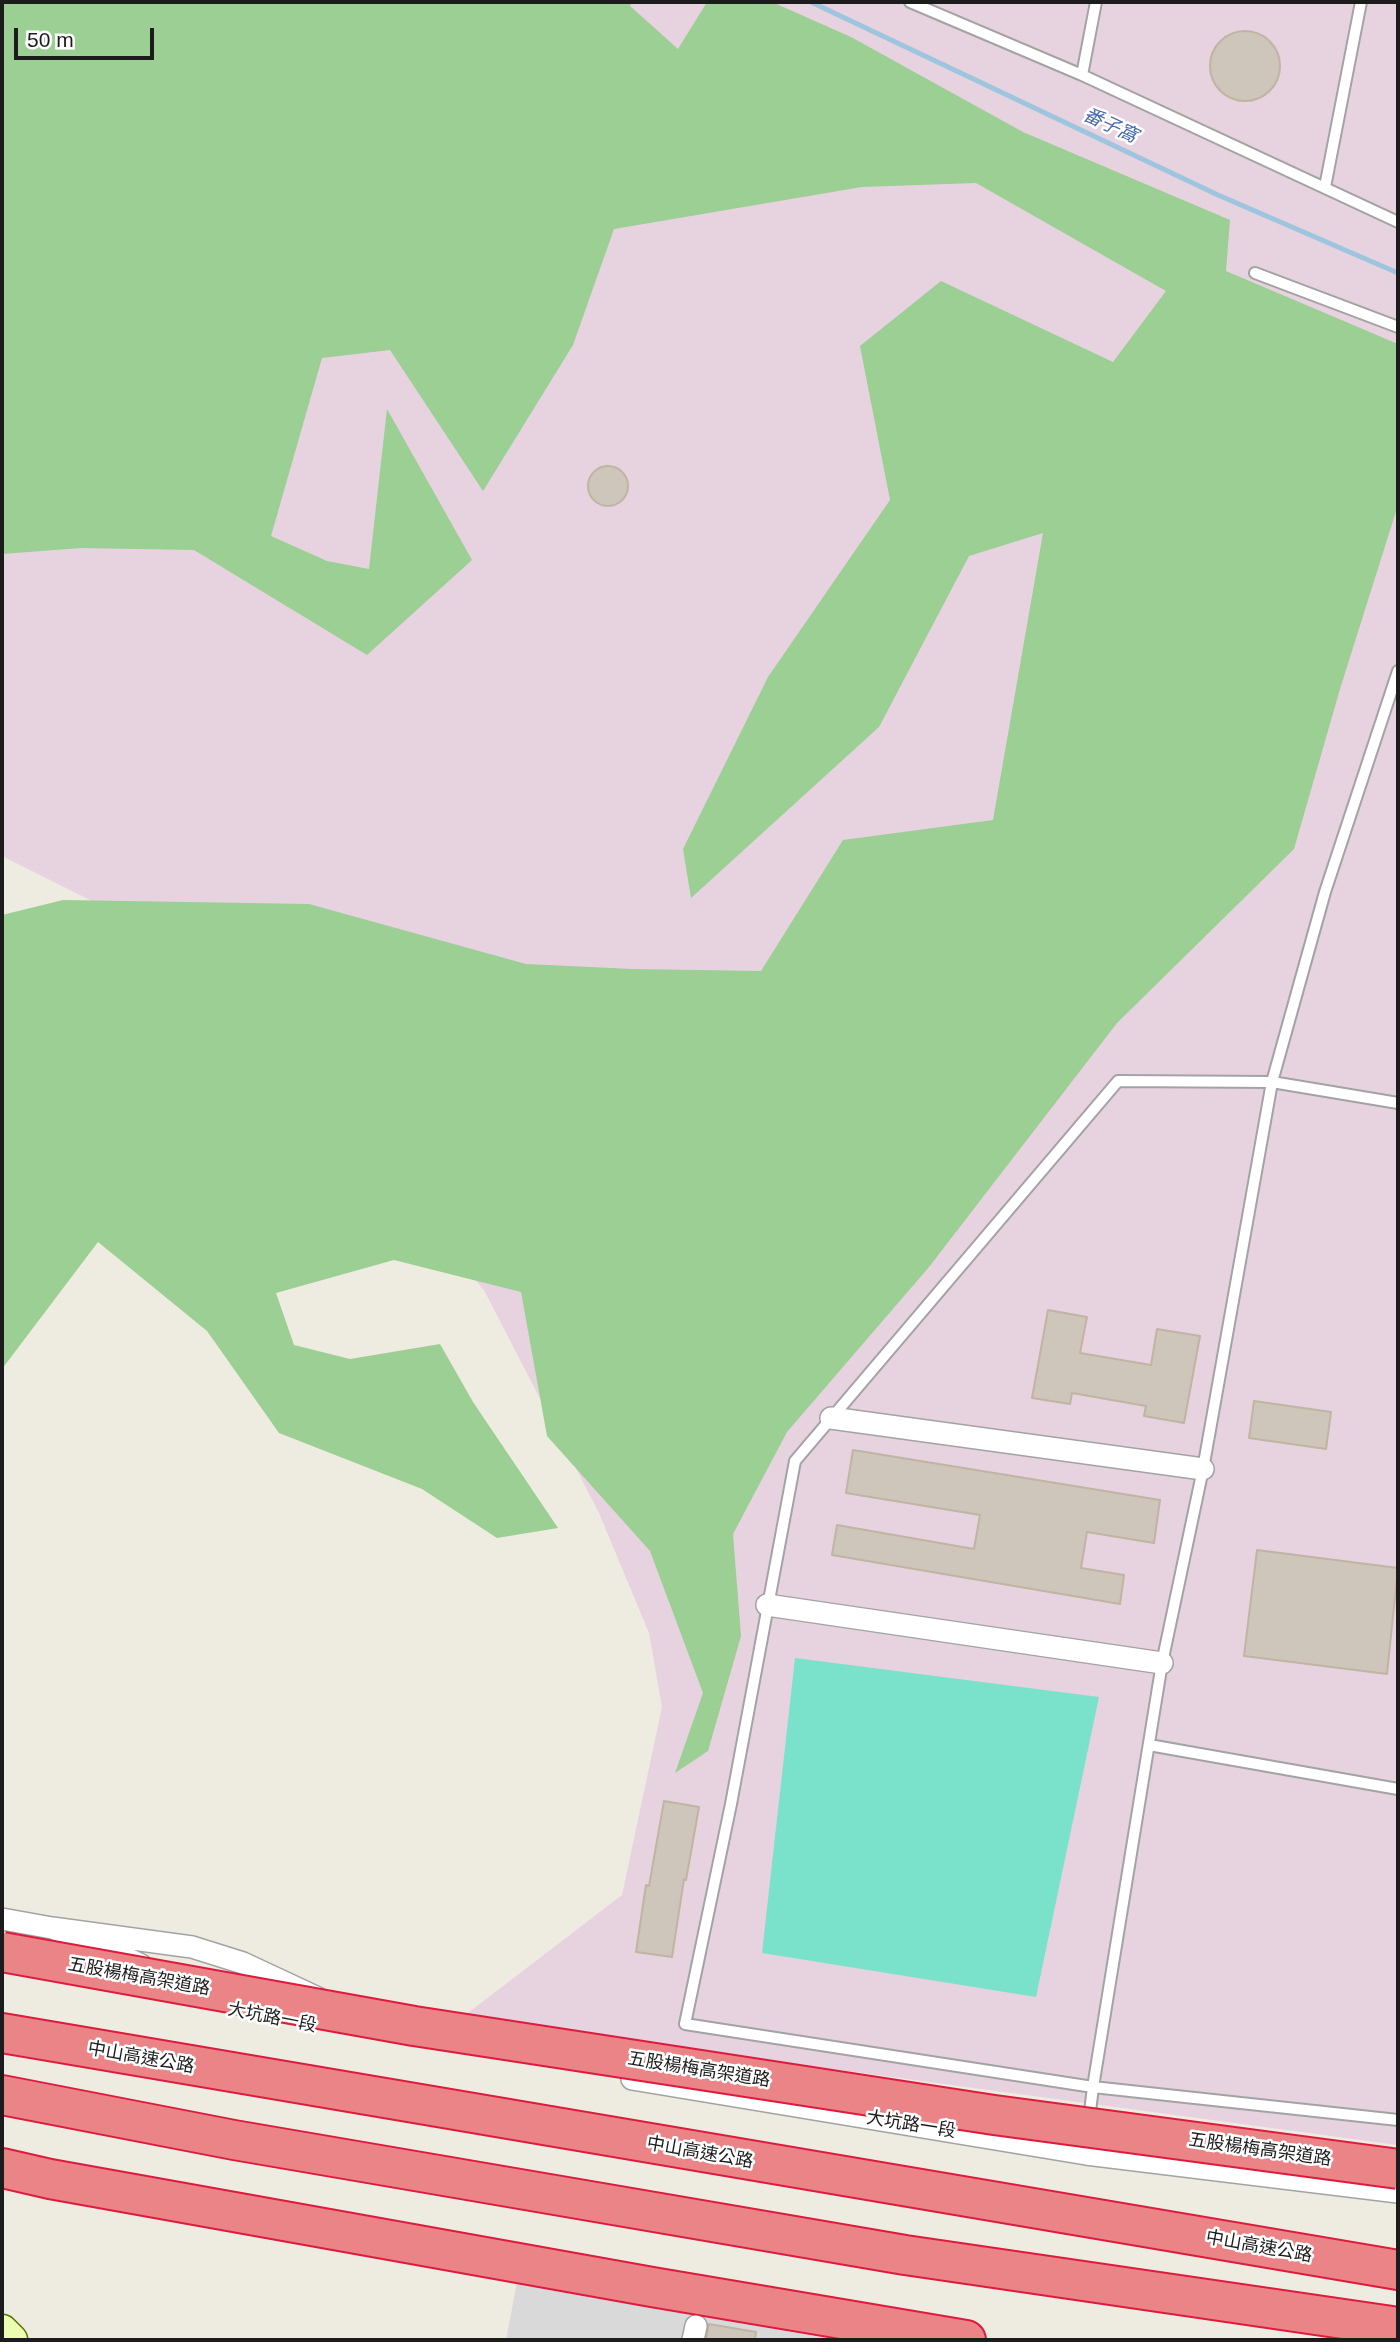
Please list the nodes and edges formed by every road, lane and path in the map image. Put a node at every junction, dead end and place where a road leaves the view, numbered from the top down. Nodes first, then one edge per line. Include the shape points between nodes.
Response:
1 (910, 2) edge
2 (1096, 2) edge
3 (1362, 2) edge
4 (1082, 75) junction
5 (1325, 187) junction
6 (1398, 222) edge
7 (1255, 273) dead end
8 (1398, 327) edge
9 (1398, 671) edge
10 (1272, 1082) junction
11 (1398, 1102) edge
12 (831, 1418) junction
13 (1203, 1469) junction
14 (767, 1605) junction
15 (1161, 1663) junction
16 (1149, 1745) junction
17 (1398, 1789) edge
18 (2, 1919) edge
19 (52, 1928) junction
20 (2, 1952) edge
21 (2, 2033) edge
22 (426, 2044) junction
23 (1093, 2087) junction
24 (2, 2095) edge
25 (1398, 2120) edge
26 (1086, 2154) junction
27 (2, 2168) edge
28 (1398, 2169) edge
29 (1398, 2192) edge
30 (1398, 2270) edge
31 (1398, 2327) edge
32 (2, 2331) edge
33 (11, 2340) edge
34 (966, 2340) edge

1 - 4 lane
2 - 4 lane
3 - 5 lane
4 - 5 lane
5 - 6 lane
7 - 8 lane
9 - 10 lane via 1325,892
10 - 11 lane
10 - 12 lane via 1118,1081
10 - 13 lane
12 - 13 street
12 - 14 lane via 795,1461
13 - 15 lane
14 - 15 street
14 - 23 lane via 732,1804 685,2024
15 - 16 lane
16 - 17 lane
16 - 23 lane
18 - 19 street, 大坑路一段
19 - 22 street, 大坑路一段 via 192,1947 256,1968
19 - 22 street, 大坑路一段 via 110,1950 215,2007
20 - 28 highway, 五股楊梅高架道路, bridge via 428,2028 993,2115
21 - 30 highway, 中山高速公路
22 - 26 street, 大坑路一段
23 - 25 lane
23 - 26 lane
24 - 31 highway via 905,2255
26 - 29 street, 大坑路一段
27 - 34 highway
32 - 33 street

